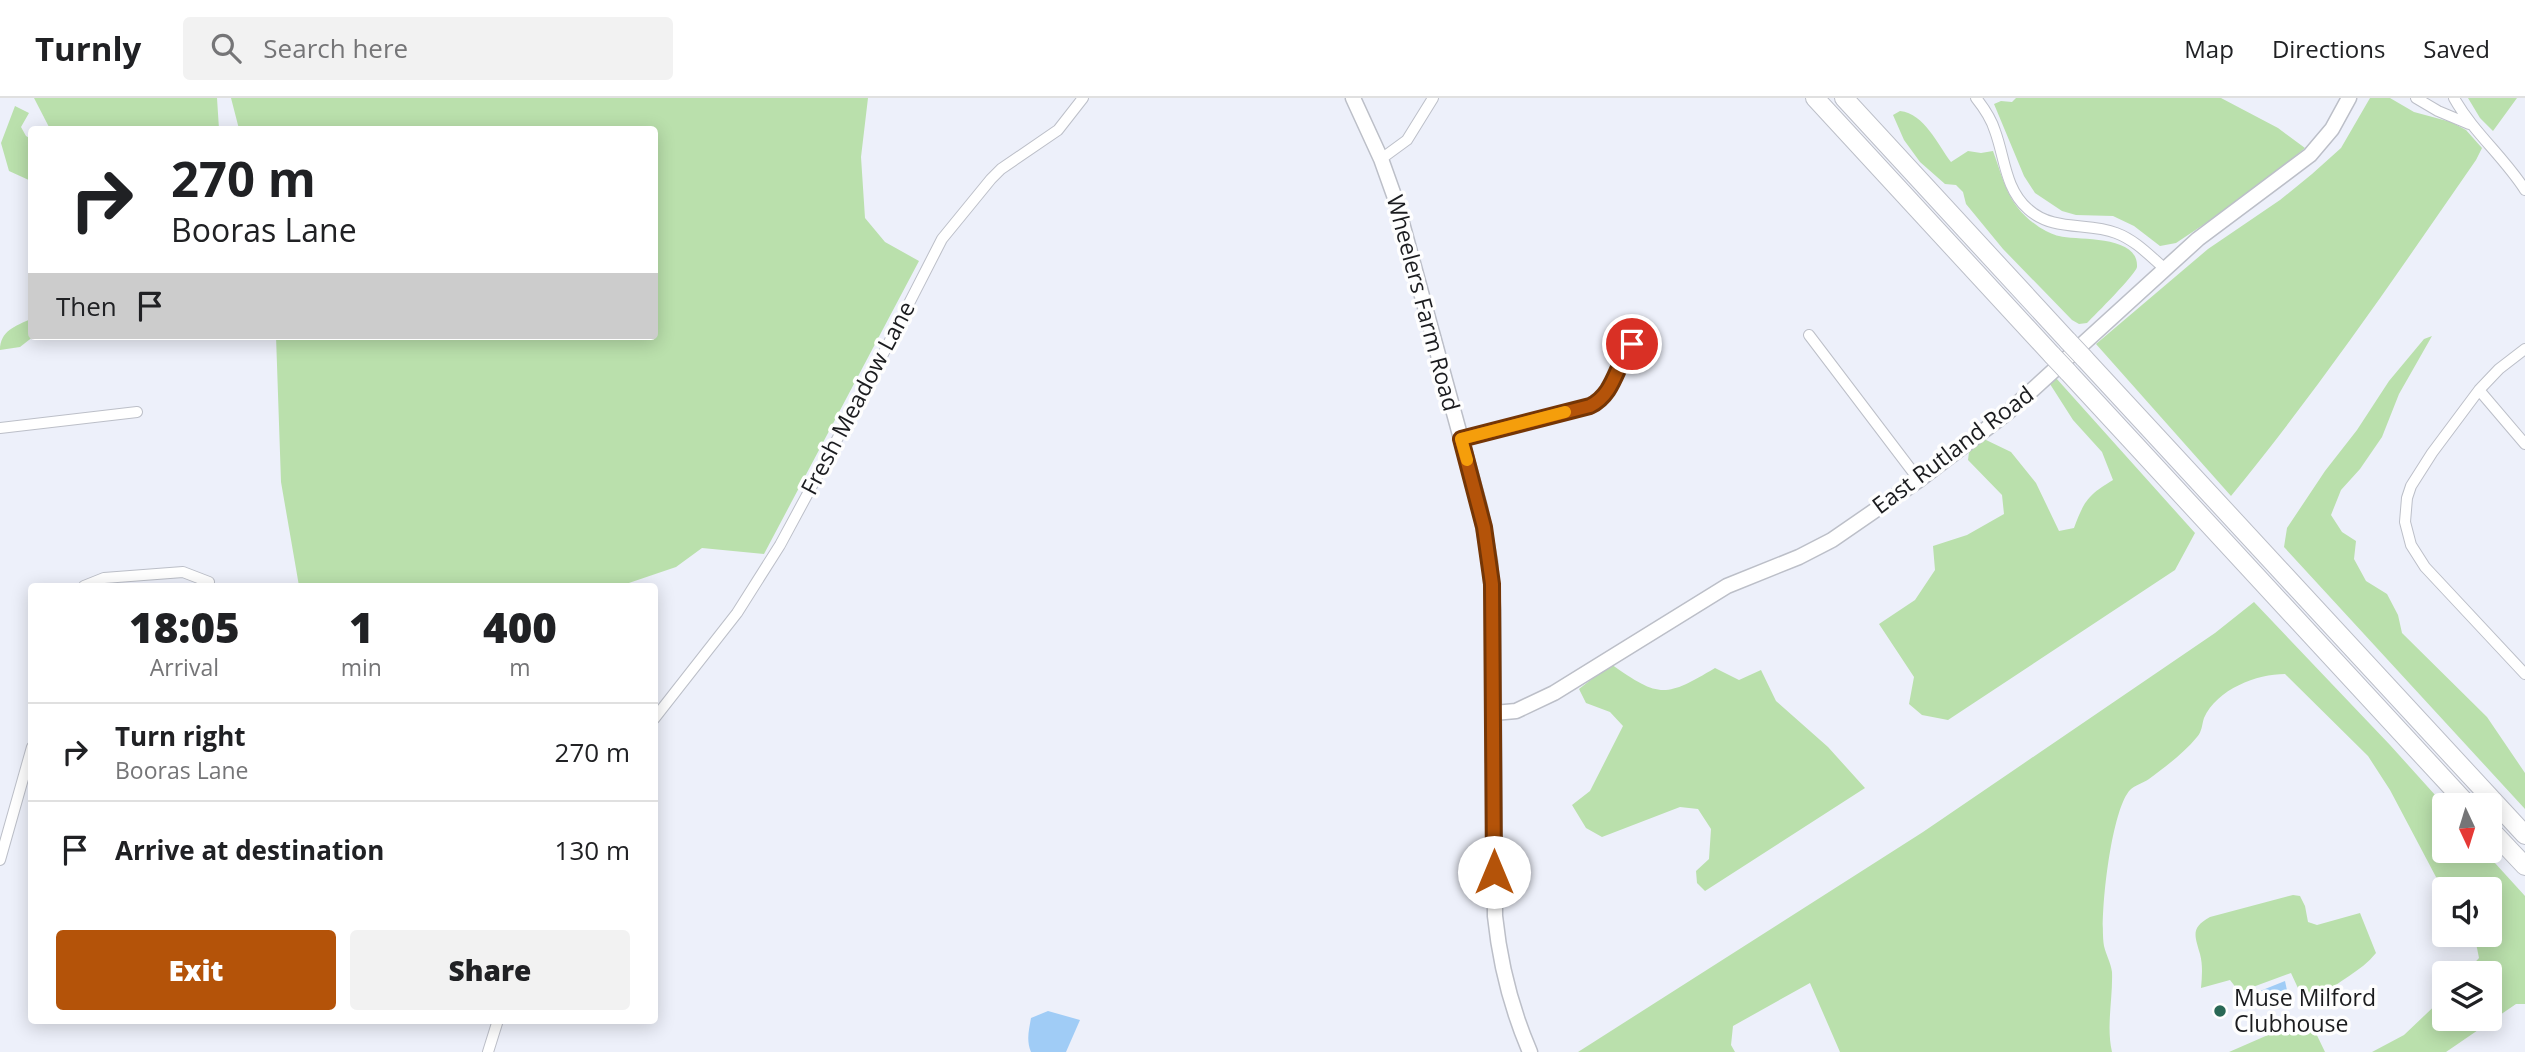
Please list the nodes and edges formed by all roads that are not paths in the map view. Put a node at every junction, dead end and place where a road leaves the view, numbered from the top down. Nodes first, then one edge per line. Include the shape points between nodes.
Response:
1 (1083, 98) edge
2 (1353, 98) edge
3 (1433, 98) edge
4 (1815, 98) edge
5 (1844, 98) edge
6 (1976, 98) edge
7 (2349, 98) edge
8 (2416, 98) edge
9 (2454, 98) edge
10 (2472, 125) junction
11 (1381, 159) junction
12 (2525, 190) edge
13 (2164, 268) junction
14 (1809, 335) dead end
15 (1632, 344) dead end
16 (2525, 349) edge
17 (2479, 390) junction
18 (137, 412) dead end
19 (0, 428) edge
20 (1461, 439) junction
21 (2525, 444) edge
22 (1919, 480) junction
23 (209, 582) dead end
24 (92, 583) edge
25 (2525, 674) edge
26 (1494, 713) junction
27 (658, 714) edge
28 (28, 761) edge
29 (2457, 793) edge
30 (2525, 835) edge
31 (2502, 842) edge
32 (0, 860) edge
33 (2525, 866) edge
34 (497, 1024) edge
35 (488, 1052) edge
36 (1530, 1052) edge

1 - 27 street, Fresh Meadow Lane via 1046,141 1001,169 942,239 780,545 737,613
2 - 11 main road, Wheelers Farm Road
3 - 11 street via 1407,140
4 - 29 highway, bridge
5 - 30 highway, bridge
6 - 13 street via 1995,130 2012,188 2030,211 2042,219 2126,237
7 - 13 main road, East Rutland Road via 2310,155
8 - 10 street
9 - 10 street
10 - 12 street
11 - 20 main road, Wheelers Farm Road
13 - 22 main road, East Rutland Road via 2047,378
14 - 22 street
15 - 20 street via 1609,390 1590,406
16 - 17 street
17 - 21 street
17 - 25 street via 2411,486 2406,533 2425,567
18 - 19 street
20 - 26 main road, Wheelers Farm Road via 1490,562
22 - 26 main road, East Rutland Road via 1832,540 1727,586 1562,689 1523,709
23 - 24 street via 183,572
26 - 36 main road, Wheelers Farm Road via 1498,938 1509,994
28 - 32 street
31 - 33 highway
34 - 35 street

